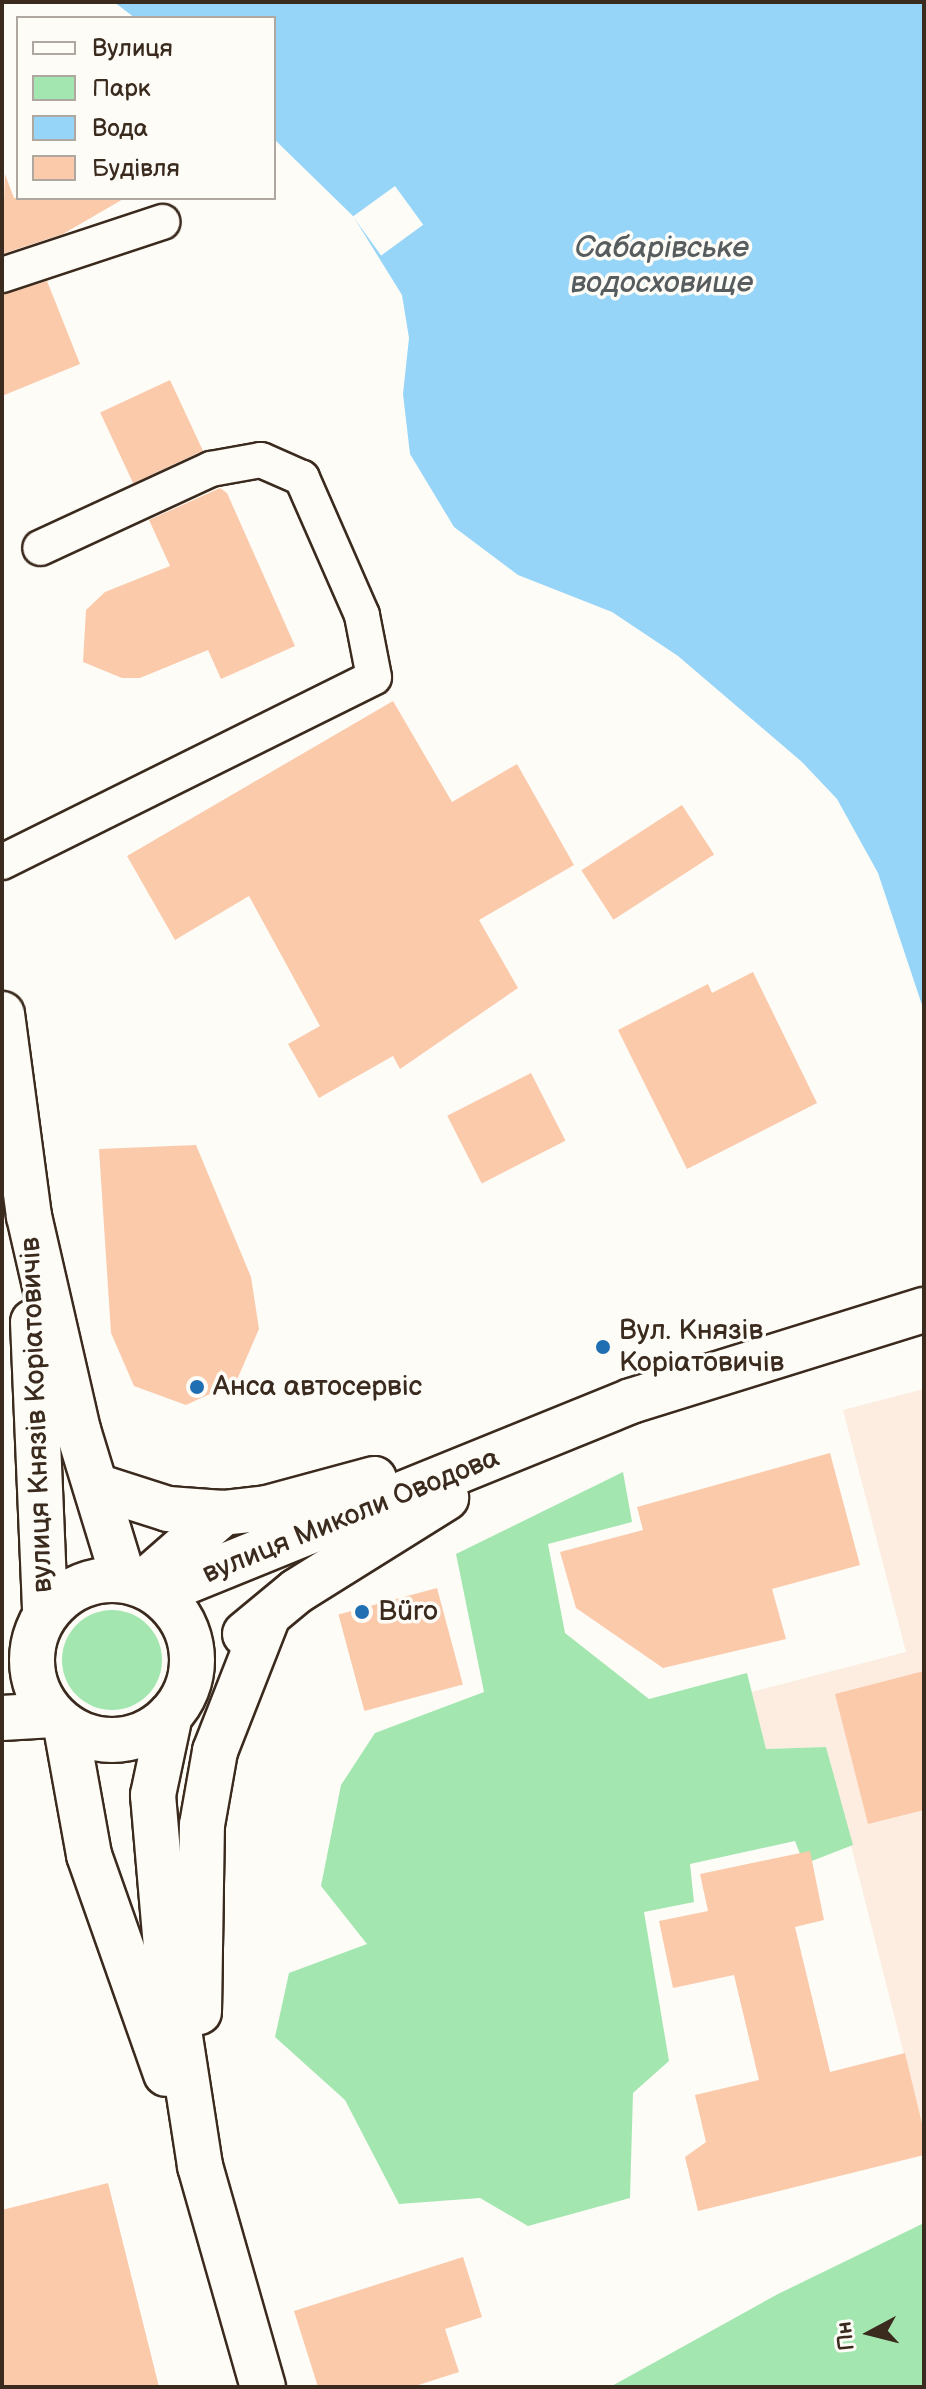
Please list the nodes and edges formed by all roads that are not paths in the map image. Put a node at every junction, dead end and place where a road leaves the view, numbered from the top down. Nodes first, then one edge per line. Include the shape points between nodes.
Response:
1 (162, 222) dead end
2 (2, 275) edge
3 (40, 548) dead end
4 (2, 862) edge
5 (2, 1014) edge
6 (29, 1216) junction
7 (908, 1314) edge
8 (543, 1437) junction
9 (99, 1487) junction
10 (223, 1513) junction
11 (141, 1586) junction
12 (268, 1616) junction
13 (27, 1635) edge
14 (191, 1676) junction
15 (170, 1715) junction
16 (2, 1718) edge
17 (60, 1721) junction
18 (200, 2166) junction
19 (263, 2387) edge

1 - 2 lane
3 - 4 lane via 211,469 261,460 302,478 362,615 374,677
5 - 6 main road, вулиця Князів Коріатовичів
6 - 9 main road, вулиця Князів Коріатовичів via 78,1430
6 - 13 main road, вулиця Князів Коріатовичів
7 - 8 main road, вулиця Миколи Оводова via 672,1387
8 - 10 main road, вулиця Миколи Оводова via 267,1508
8 - 11 main road, вулиця Миколи Оводова
8 - 12 main road, вулиця Миколи Оводова via 297,1591
9 - 10 main road, вулиця Миколи Оводова via 168,1509
9 - 11 main road, вулиця Князів Коріатовичів
10 - 11 main road, вулиця Миколи Оводова
11 - 13 main road via 72,1590
11 - 14 main road via 172,1606 190,1639
12 - 14 main road, вулиця Миколи Оводова
12 - 18 main road via 215,1751 202,1825
13 - 17 main road via 36,1687
14 - 15 main road
15 - 17 main road via 144,1734 113,1741
15 - 18 main road via 153,1795 152,1836
16 - 17 main road
17 - 18 main road via 89,1855
18 - 19 main road

